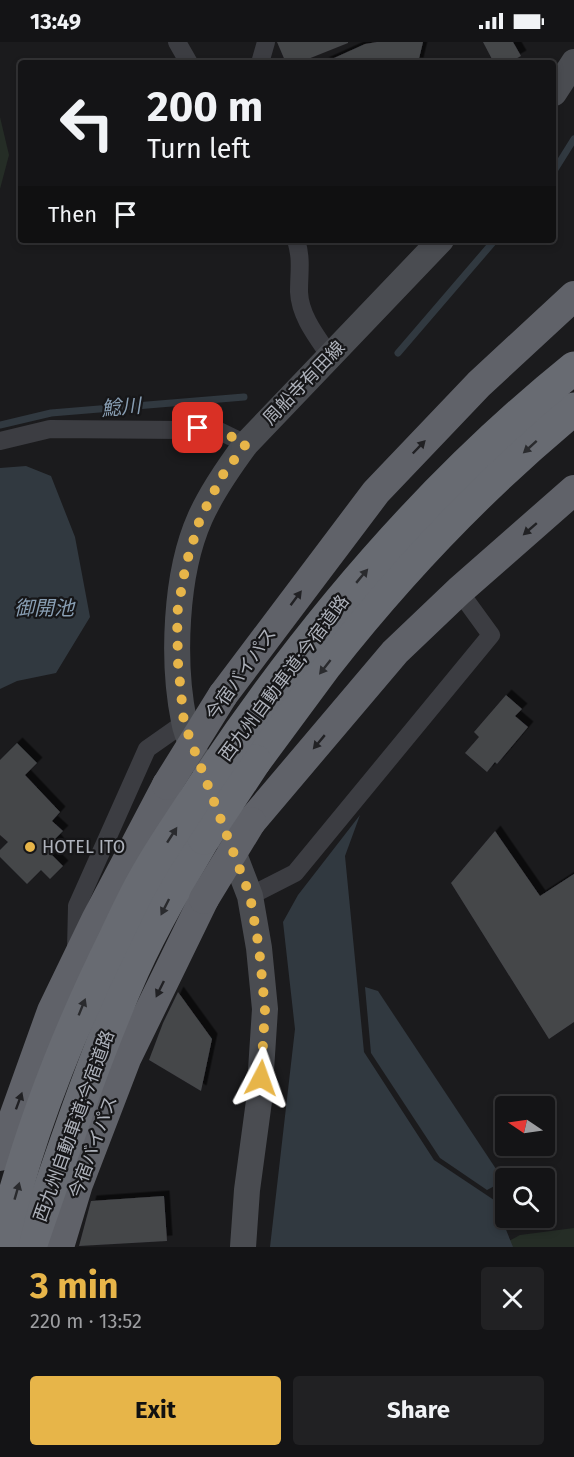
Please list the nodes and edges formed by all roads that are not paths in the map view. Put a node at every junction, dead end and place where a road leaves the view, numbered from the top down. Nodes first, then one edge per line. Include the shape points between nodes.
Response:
1 (177, 42) edge
2 (266, 42) edge
3 (187, 60) edge
4 (261, 60) edge
5 (574, 62) edge
6 (556, 90) edge
7 (297, 243) edge
8 (438, 243) edge
9 (574, 296) edge
10 (330, 356) junction
11 (574, 368) edge
12 (574, 410) edge
13 (0, 441) edge
14 (246, 444) junction
15 (574, 490) edge
16 (459, 591) junction
17 (184, 723) junction
18 (250, 896) junction
19 (76, 961) junction
20 (0, 1156) edge
21 (1, 1247) edge
22 (30, 1247) edge
23 (59, 1247) edge
24 (243, 1247) edge

1 - 3 street
2 - 4 street
5 - 6 main road
7 - 10 street via 301,255 299,295 307,320
8 - 10 main road, 周船寺有田線
19 -> 9 highway, 今宿バイパス, bridge via 167,785 223,695 376,492 480,384
10 - 14 main road, 周船寺有田線
21 -> 11 highway, 西九州自動車道;今宿道路, bridge via 40,1112 91,987 144,878 191,805 245,723 376,559 456,473
12 -> 22 highway, 西九州自動車道;今宿道路, bridge via 478,493 396,581 319,675 204,838 133,970 73,1120
13 - 14 street via 50,429 212,427
14 - 17 main road, 周船寺有田線 via 222,476 200,519 186,564 177,614
15 -> 16 highway, 今宿バイパス
16 - 18 street via 491,635 295,873
16 -> 23 highway, 今宿バイパス, bridge via 395,652 251,822 204,899 126,1059 78,1184
17 - 18 main road, 周船寺有田線
17 - 19 street via 147,749 77,906
18 - 24 main road, 周船寺有田線 via 265,1009
20 -> 19 highway, 今宿バイパス via 52,1011

